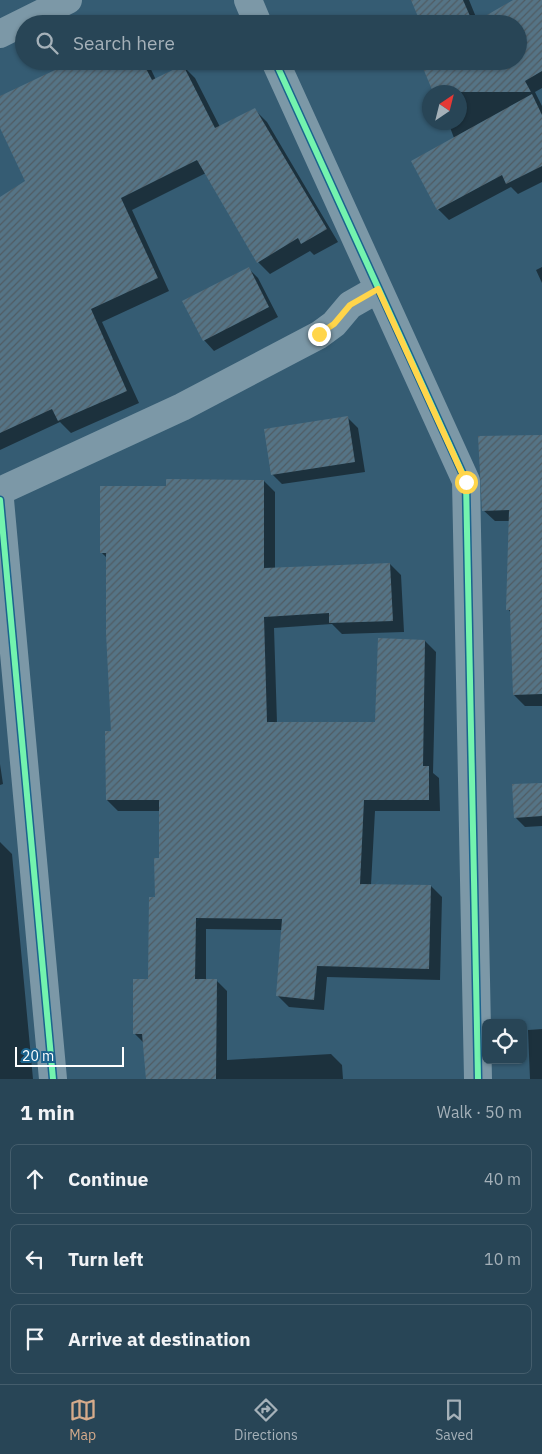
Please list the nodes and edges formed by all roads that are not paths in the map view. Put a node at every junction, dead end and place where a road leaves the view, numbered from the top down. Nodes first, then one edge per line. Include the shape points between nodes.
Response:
1 (68, 0) edge
2 (248, 0) edge
3 (38, 15) edge
4 (254, 15) edge
5 (15, 26) edge
6 (0, 34) edge
7 (279, 70) edge
8 (378, 289) junction
9 (0, 492) edge
10 (0, 500) edge
11 (53, 1079) edge
12 (478, 1079) edge

1 - 3 street
2 - 4 street
5 - 6 street
7 - 8 street
8 - 9 street via 350,305 334,324 310,339 182,407
8 - 12 street via 466,482
10 - 11 street

